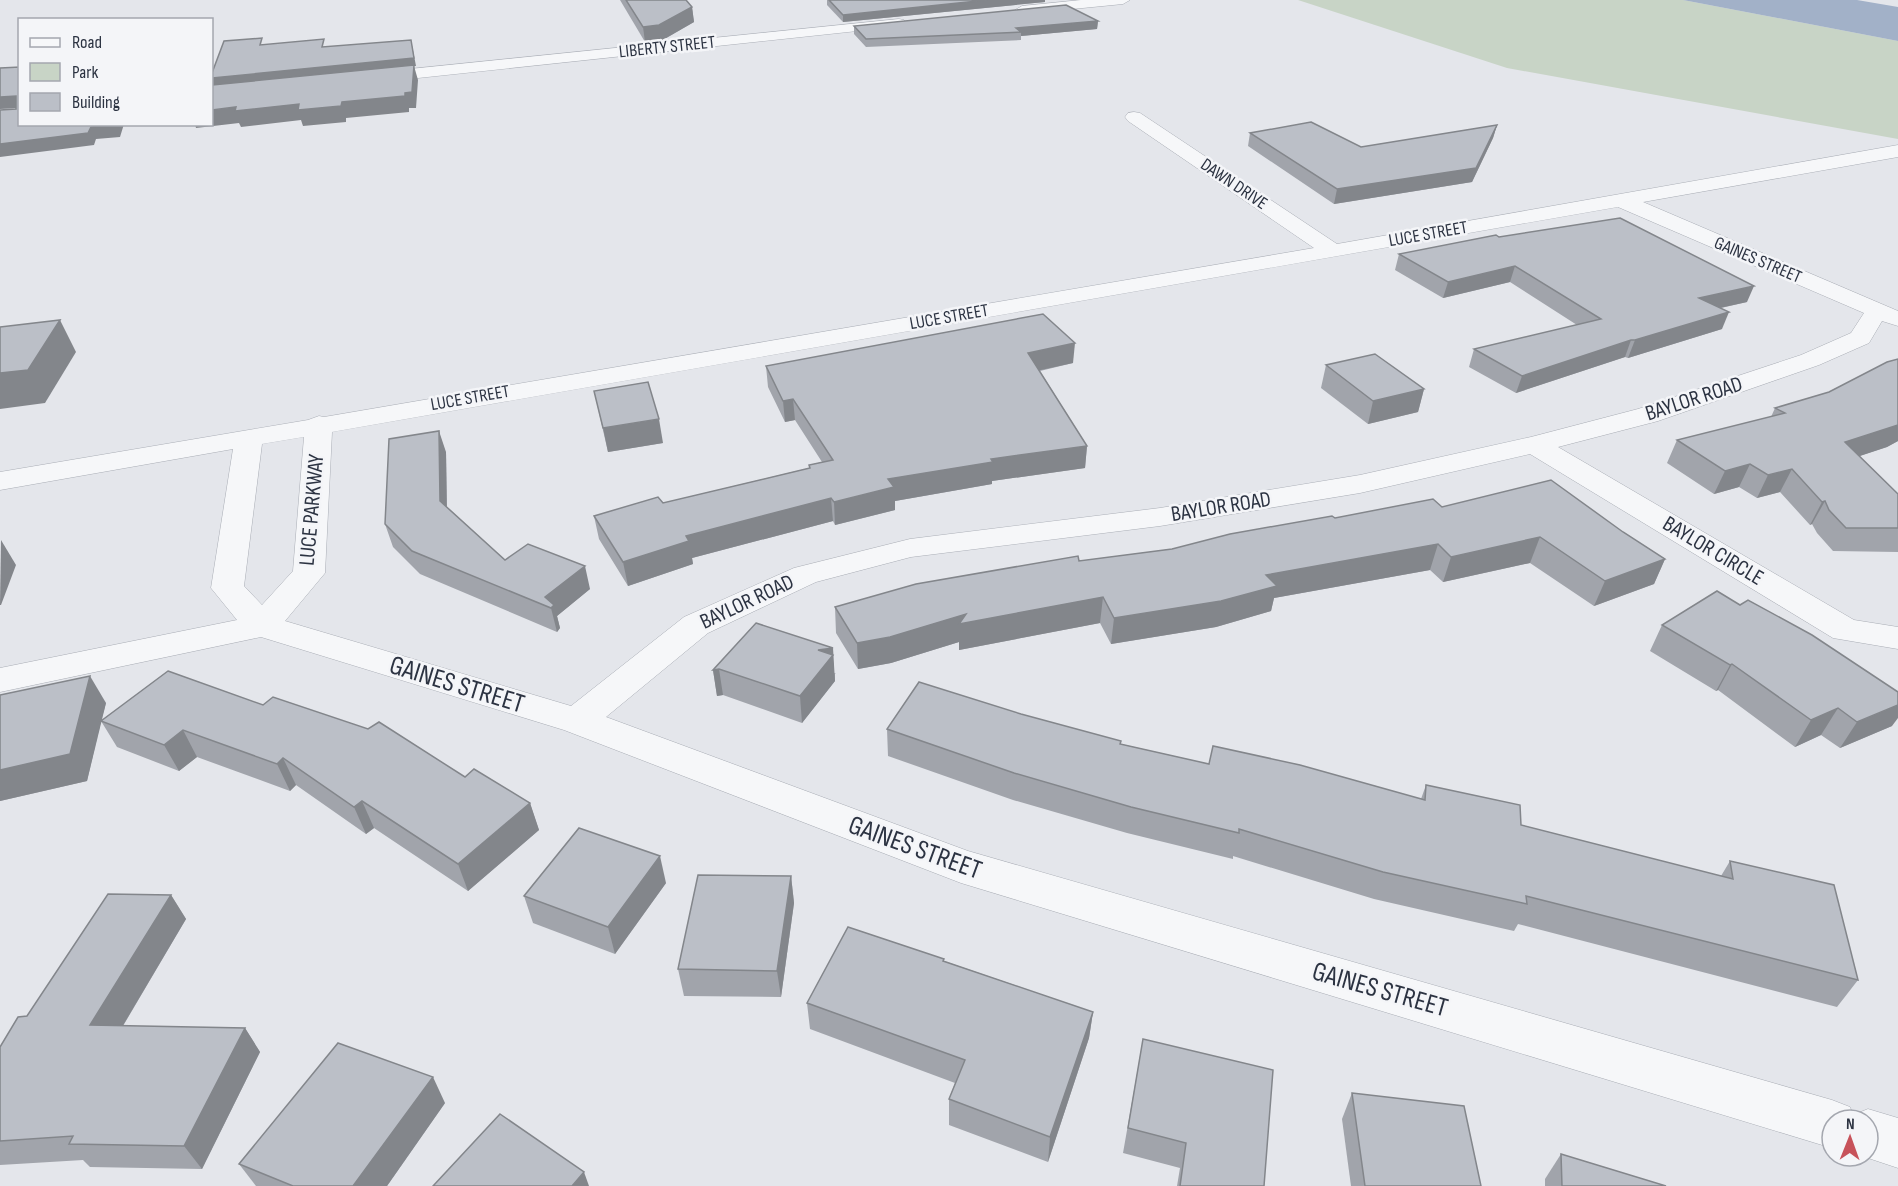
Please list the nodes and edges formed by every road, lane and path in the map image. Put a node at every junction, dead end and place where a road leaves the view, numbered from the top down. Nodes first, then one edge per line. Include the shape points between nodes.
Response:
1 (1123, 0) edge
2 (1004, 12) edge
3 (909, 22) edge
4 (353, 80) edge
5 (1134, 117) dead end
6 (1893, 161) edge
7 (1618, 199) junction
8 (1333, 251) junction
9 (1887, 315) edge
10 (319, 424) junction
11 (249, 437) junction
12 (1534, 445) junction
13 (0, 481) edge
14 (262, 626) junction
15 (1898, 638) edge
16 (0, 680) edge
17 (577, 721) junction
18 (1820, 1120) edge
19 (1880, 1138) edge
20 (1898, 1143) edge

1 - 2 street
3 - 4 street, LIBERTY STREET
5 - 8 street, DAWN DRIVE
6 - 7 street, LUCE STREET via 1852,159
7 - 8 street, LUCE STREET
7 - 9 street, GAINES STREET
8 - 10 street, LUCE STREET
9 - 12 street, BAYLOR ROAD via 1860,338 1810,360 1648,415
10 - 11 street, LUCE STREET
10 - 14 street, LUCE PARKWAY via 309,573
11 - 13 street, LUCE STREET
11 - 14 street via 227,588
12 - 15 street, BAYLOR CIRCLE via 1845,630
12 - 17 street, BAYLOR ROAD via 1348,486 1160,517 910,548 805,575 696,625
14 - 16 street, GAINES STREET
14 - 17 street, GAINES STREET
17 - 18 street, GAINES STREET via 961,867
19 - 20 street

